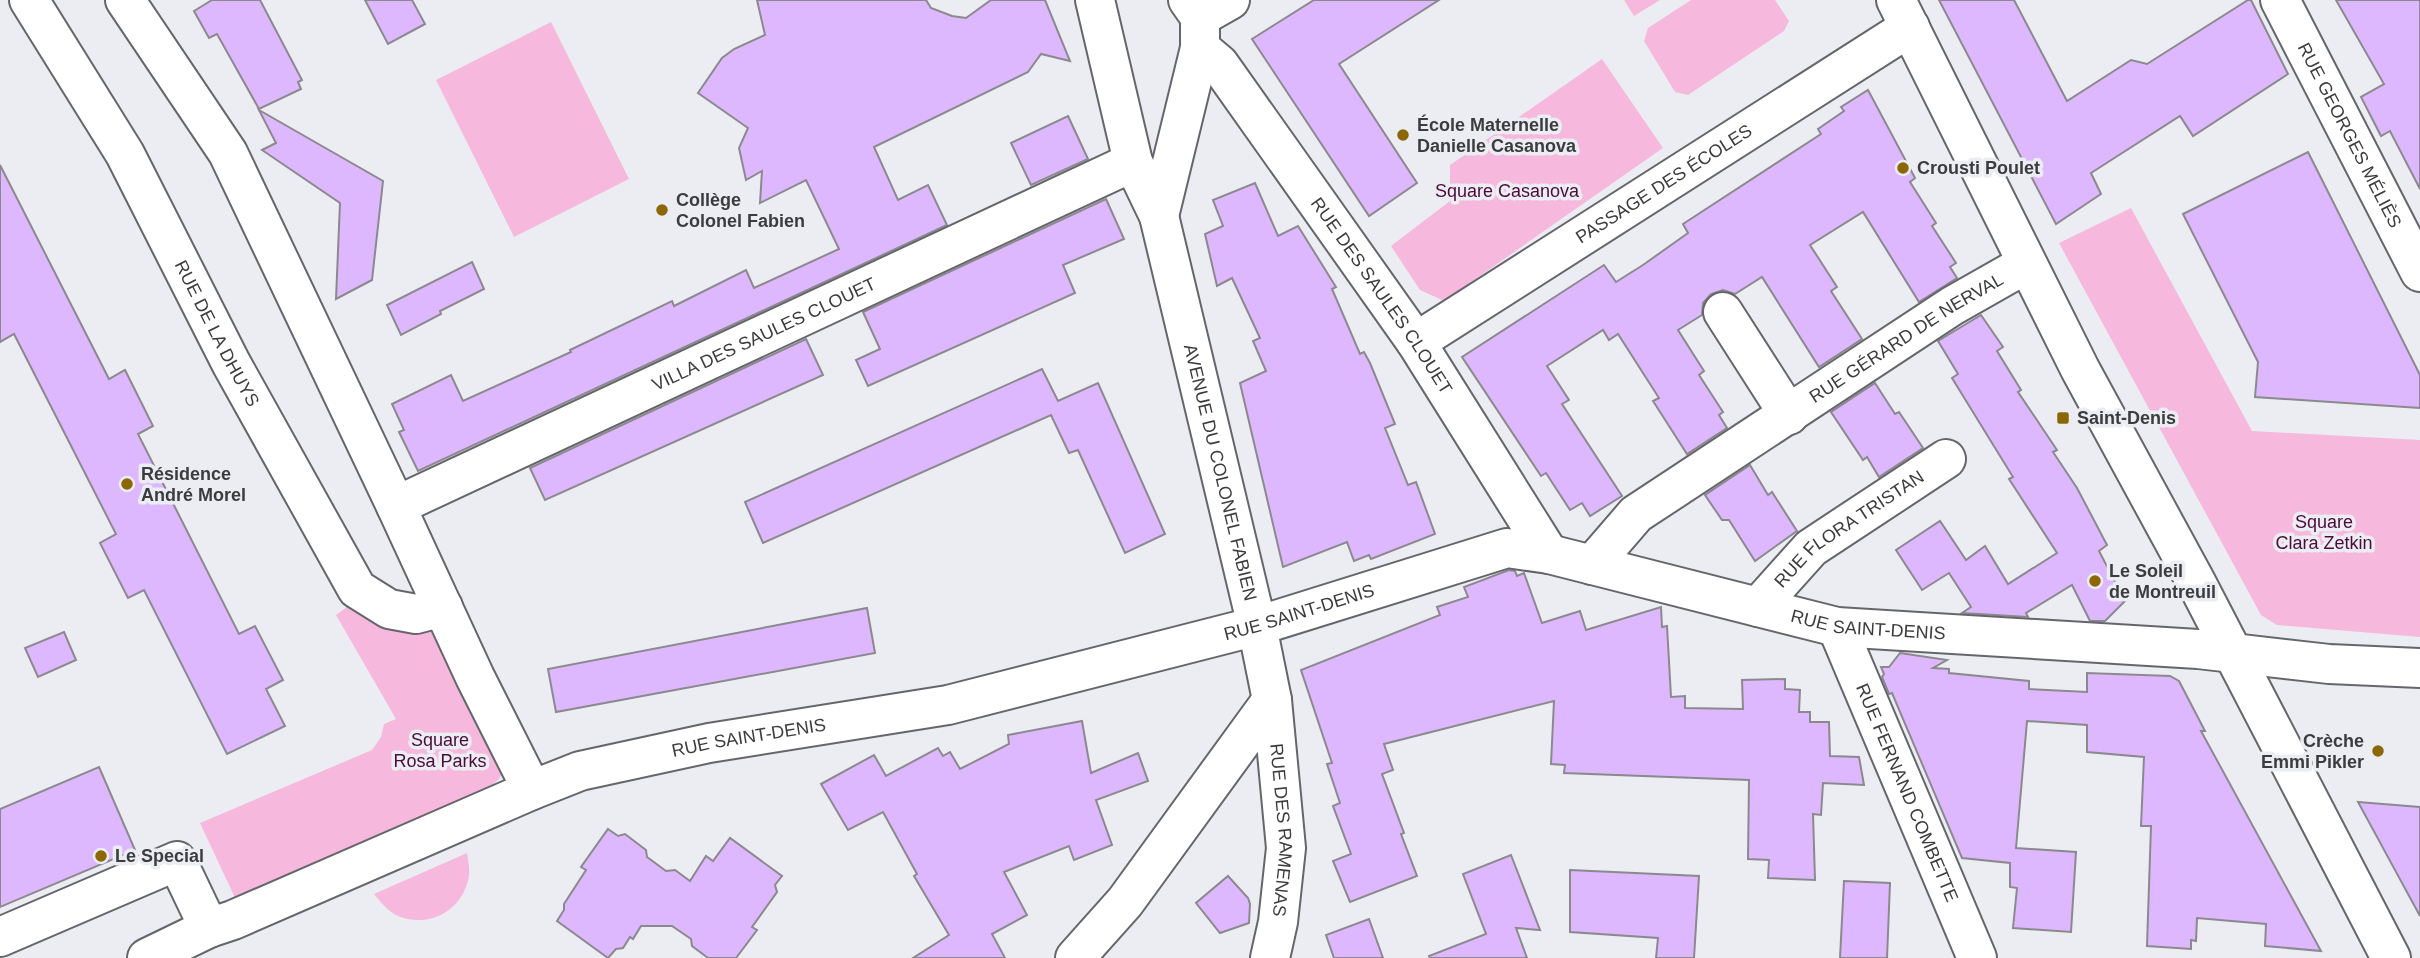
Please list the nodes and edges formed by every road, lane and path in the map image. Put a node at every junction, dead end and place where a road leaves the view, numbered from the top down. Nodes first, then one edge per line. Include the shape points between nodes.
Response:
1 (29, 0) edge
2 (125, 0) edge
3 (1095, 0) edge
4 (2280, 0) edge
5 (1903, 13) edge
6 (1204, 16) edge
7 (1133, 162) junction
8 (1158, 216) junction
9 (2026, 264) junction
10 (2420, 272) edge
11 (1723, 312) dead end
12 (1416, 342) junction
13 (1789, 415) junction
14 (1947, 459) dead end
15 (396, 506) junction
16 (1549, 554) junction
17 (1592, 565) junction
18 (443, 607) junction
19 (1758, 607) junction
20 (1257, 626) junction
21 (1837, 627) junction
22 (2232, 652) junction
23 (2420, 668) edge
24 (1272, 700) junction
25 (532, 790) junction
26 (209, 928) junction
27 (0, 937) edge
28 (147, 958) edge
29 (1075, 958) edge
30 (1270, 958) edge
31 (1977, 958) edge
32 (2391, 958) edge

1 - 18 street, RUE DE LA DHUYS via 125,154 232,363 356,589 389,609 415,614
2 - 15 street via 228,153
3 - 7 street, AVENUE DU COLONEL FABIEN
4 - 10 street, RUE GEORGES MÉLIÈS
5 - 9 street
5 - 12 street, PASSAGE DES ÉCOLES
6 - 8 street, AVENUE DU COLONEL FABIEN
6 - 12 street, RUE DES SAULES CLOUET via 1219,64
7 - 8 street, AVENUE DU COLONEL FABIEN
7 - 15 street, VILLA DES SAULES CLOUET
8 - 20 street, AVENUE DU COLONEL FABIEN
9 - 13 street, RUE GÉRARD DE NERVAL via 1952,306
9 - 22 street
11 - 13 street
12 - 16 street, RUE DES SAULES CLOUET
13 - 17 street, RUE GÉRARD DE NERVAL via 1636,514
14 - 19 street, RUE FLORA TRISTAN via 1811,548
15 - 18 street
16 - 17 street, RUE SAINT-DENIS
16 - 20 street, RUE SAINT-DENIS via 1507,548
17 - 19 street, RUE SAINT-DENIS
18 - 25 street
19 - 21 street, RUE SAINT-DENIS
20 - 24 street, AVENUE DU COLONEL FABIEN
20 - 25 street, RUE SAINT-DENIS via 948,705 709,743 580,771
21 - 22 street, RUE SAINT-DENIS
21 - 31 street, RUE FERNAND COMBETTE
22 - 23 street, RUE SAINT-DENIS via 2329,664
22 - 32 street
24 - 29 street via 1125,902
24 - 30 street, RUE DES RAMENAS via 1286,849
25 - 26 street, RUE SAINT-DENIS
26 - 27 street via 177,861
26 - 28 street, RUE SAINT-DENIS

